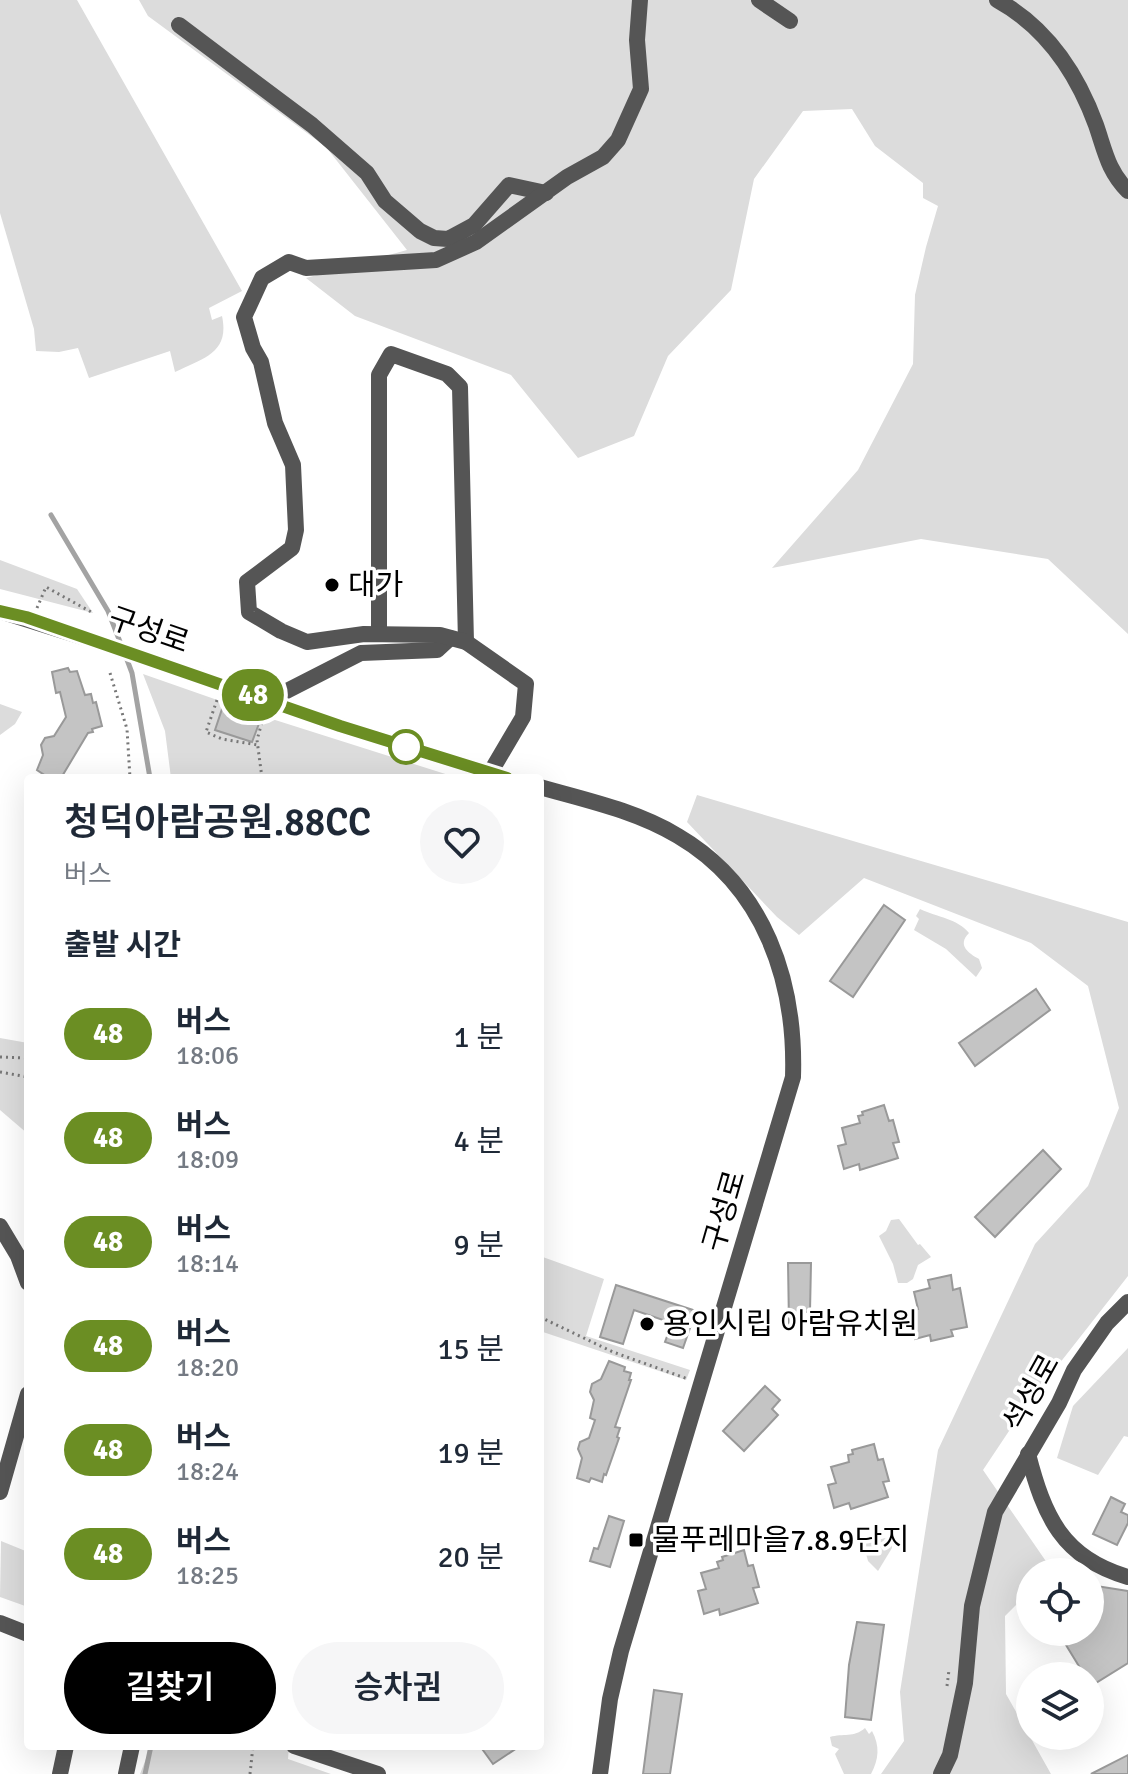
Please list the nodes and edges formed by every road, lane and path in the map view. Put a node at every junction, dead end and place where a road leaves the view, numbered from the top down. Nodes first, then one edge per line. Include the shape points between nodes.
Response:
1 (640, 0) edge
2 (759, 0) edge
3 (997, 0) edge
4 (790, 21) dead end
5 (179, 25) dead end
6 (1128, 191) edge
7 (546, 193) junction
8 (0, 611) edge
9 (93, 613) dead end
10 (32, 619) junction
11 (379, 634) junction
12 (458, 640) junction
13 (110, 673) dead end
14 (222, 684) junction
15 (269, 700) junction
16 (258, 745) junction
17 (490, 773) junction
18 (130, 774) edge
19 (262, 774) edge
20 (493, 774) edge
21 (544, 788) edge
22 (0, 1057) edge
23 (24, 1058) edge
24 (0, 1072) edge
25 (24, 1076) edge
26 (0, 1226) edge
27 (24, 1272) edge
28 (1128, 1302) edge
29 (544, 1319) edge
30 (703, 1382) junction
31 (24, 1408) edge
32 (1028, 1454) junction
33 (0, 1492) edge
34 (1128, 1577) edge
35 (0, 1623) edge
36 (24, 1632) edge
37 (65, 1750) edge
38 (131, 1750) edge
39 (253, 1750) edge
40 (306, 1750) edge
41 (60, 1774) edge
42 (126, 1774) edge
43 (250, 1774) edge
44 (378, 1774) edge
45 (600, 1774) edge
46 (941, 1774) edge

1 - 7 street via 641,89 630,117 603,157
2 - 4 street
3 - 6 street via 1051,42 1075,77 1114,177
5 - 7 street via 312,125 367,173 385,201 434,238 448,239 474,225 509,185
7 - 11 street via 476,242 436,260 306,268 289,262 262,278 244,317 293,465 296,530 292,548 247,582 249,612 307,642
8 - 10 street, 구성로
9 - 10 path via 46,587
10 - 14 street, 구성로, bridge
11 - 12 street
11 - 12 street via 379,375 391,354 447,374 460,387
12 - 15 street via 437,650 361,653
12 - 17 street via 526,684 523,717
13 - 18 path via 127,729
14 - 15 street, 구성로
14 - 16 path via 206,732
15 - 16 path
15 - 17 street, 구성로
16 - 19 path
17 - 20 street, 구성로
21 - 30 street, 구성로 via 655,824 695,847 737,886 783,974 793,1077
22 - 23 path
24 - 25 path
26 - 27 street
28 - 32 street, 석성로 via 1074,1370
29 - 30 path via 613,1352
30 - 45 street, 구성로 via 621,1651
31 - 33 street
32 - 34 street, 석성로 via 1038,1493 1062,1537 1091,1564
32 - 46 street via 995,1512 972,1606 965,1683
35 - 36 street
37 - 41 street
38 - 42 street
39 - 43 path
40 - 44 street

